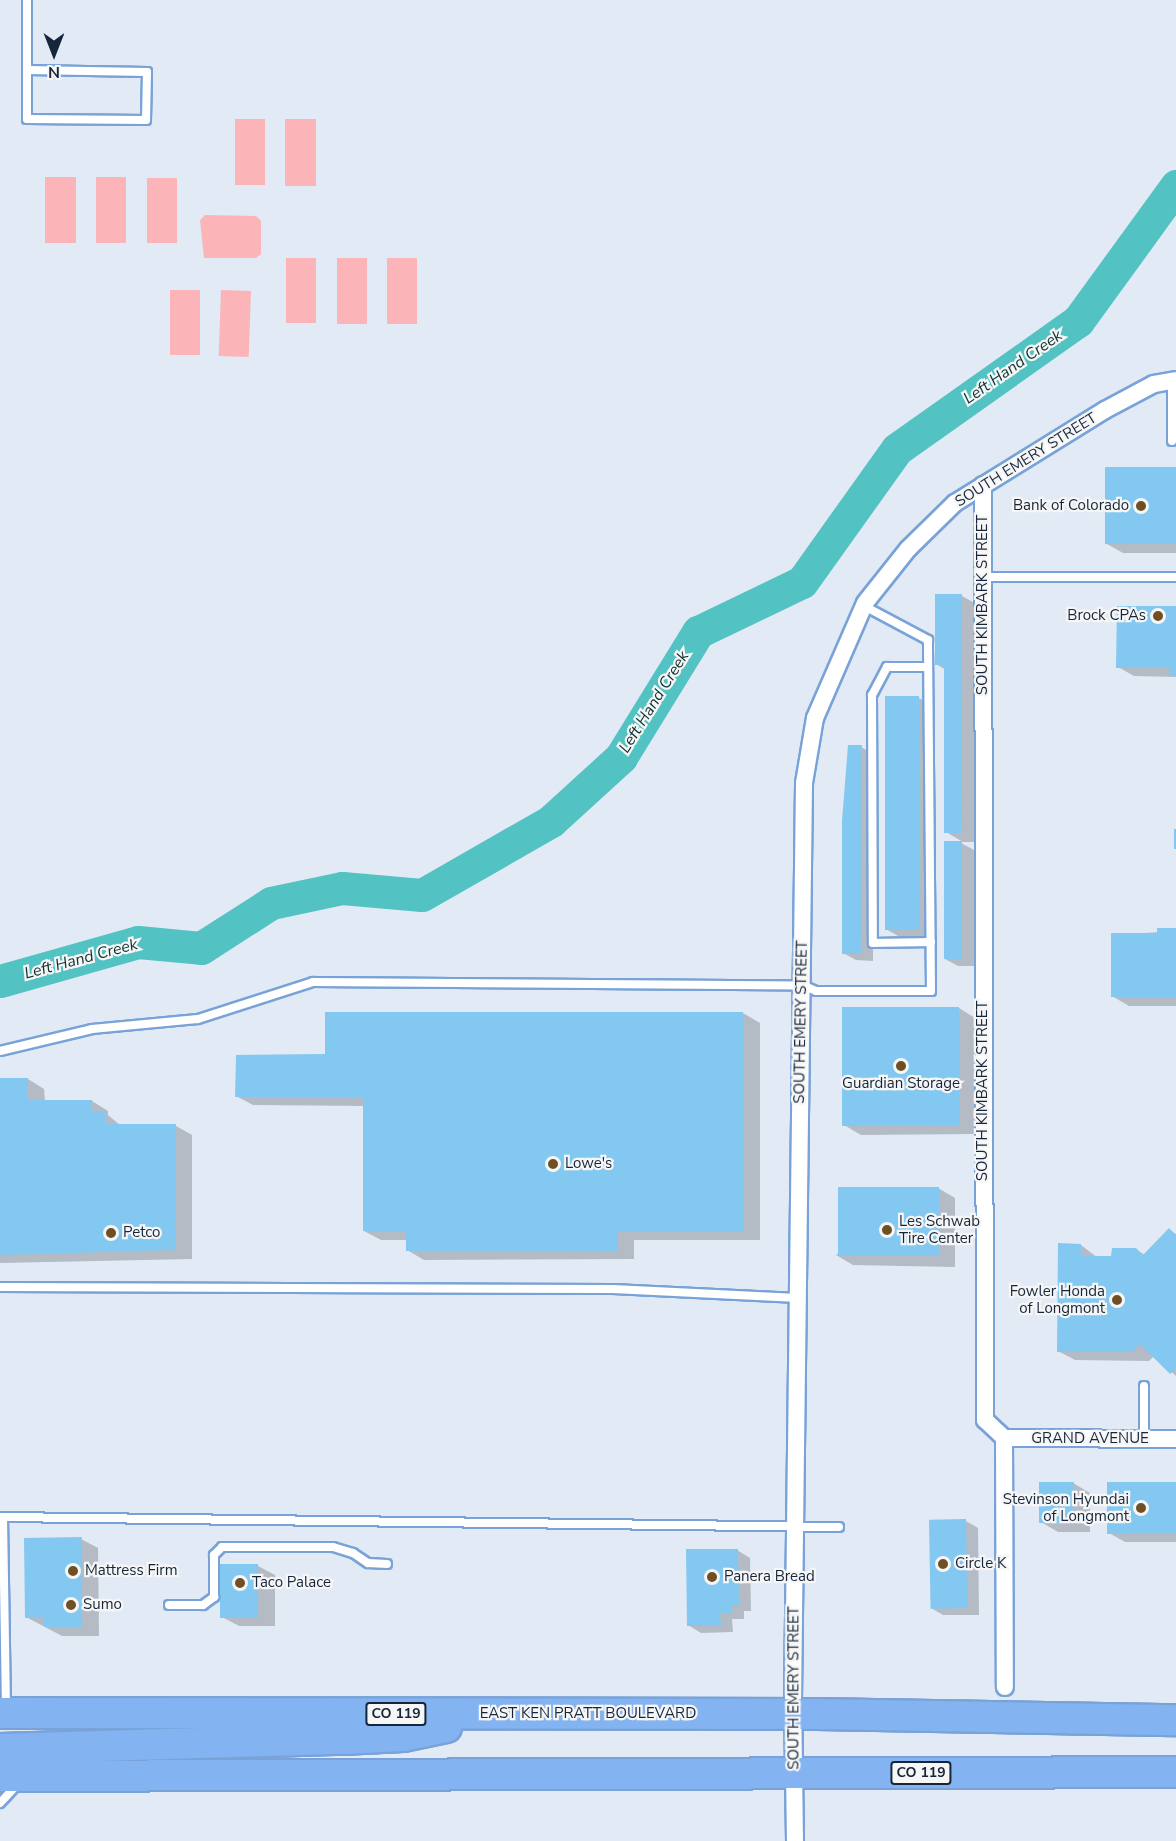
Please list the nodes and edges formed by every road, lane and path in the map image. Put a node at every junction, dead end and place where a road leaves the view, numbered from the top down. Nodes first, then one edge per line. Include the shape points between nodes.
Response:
1 (27, 0) edge
2 (27, 70) junction
3 (1174, 381) edge
4 (1172, 441) dead end
5 (983, 485) junction
6 (984, 577) junction
7 (1176, 577) edge
8 (864, 606) junction
9 (928, 667) junction
10 (931, 942) junction
11 (802, 985) junction
12 (0, 1051) edge
13 (0, 1287) edge
14 (798, 1298) junction
15 (1144, 1386) dead end
16 (1005, 1438) junction
17 (1144, 1439) junction
18 (1176, 1439) edge
19 (2, 1517) edge
20 (795, 1526) junction
21 (840, 1527) dead end
22 (387, 1564) dead end
23 (169, 1605) dead end
24 (1005, 1687) dead end
25 (3, 1713) edge
26 (507, 1714) junction
27 (793, 1715) junction
28 (1176, 1720) edge
29 (0, 1749) edge
30 (1176, 1772) edge
31 (794, 1773) junction
32 (14, 1776) edge
33 (0, 1803) edge
34 (795, 1841) edge

1 - 2 lane
2 - 2 lane via 27,119 146,120 147,72
3 - 4 lane
3 - 5 street, SOUTH EMERY STREET via 1154,384 1105,410
5 - 6 street, SOUTH KIMBARK STREET
5 - 8 street, SOUTH EMERY STREET via 955,503 909,549
6 - 7 lane
6 - 16 street, SOUTH KIMBARK STREET via 985,1420
8 - 9 lane via 928,640
8 - 11 street, SOUTH EMERY STREET via 815,718 804,783
9 - 10 lane
9 - 10 lane via 887,667 872,695 873,943
10 - 11 lane via 931,991 816,991
11 - 12 lane via 313,982 198,1019 92,1029
11 - 14 street, SOUTH EMERY STREET
13 - 14 lane via 613,1289
14 - 20 street, SOUTH EMERY STREET
15 - 17 lane
16 - 17 street, GRAND AVENUE
16 - 24 street
17 - 18 street, GRAND AVENUE
19 - 20 lane
19 - 25 lane
20 - 21 lane
20 - 27 street, SOUTH EMERY STREET
22 - 23 lane via 368,1563 353,1552 333,1547 222,1547 214,1555 214,1597 203,1605
25 - 26 highway, EAST KEN PRATT BOULEVARD / CO 119
26 - 27 highway, EAST KEN PRATT BOULEVARD / CO 119
26 - 29 highway via 403,1736
27 - 28 highway, EAST KEN PRATT BOULEVARD / CO 119
27 - 31 street, SOUTH EMERY STREET
30 - 31 highway, CO 119
31 - 32 highway, CO 119
31 - 34 street, SOUTH EMERY STREET
32 - 33 lane

